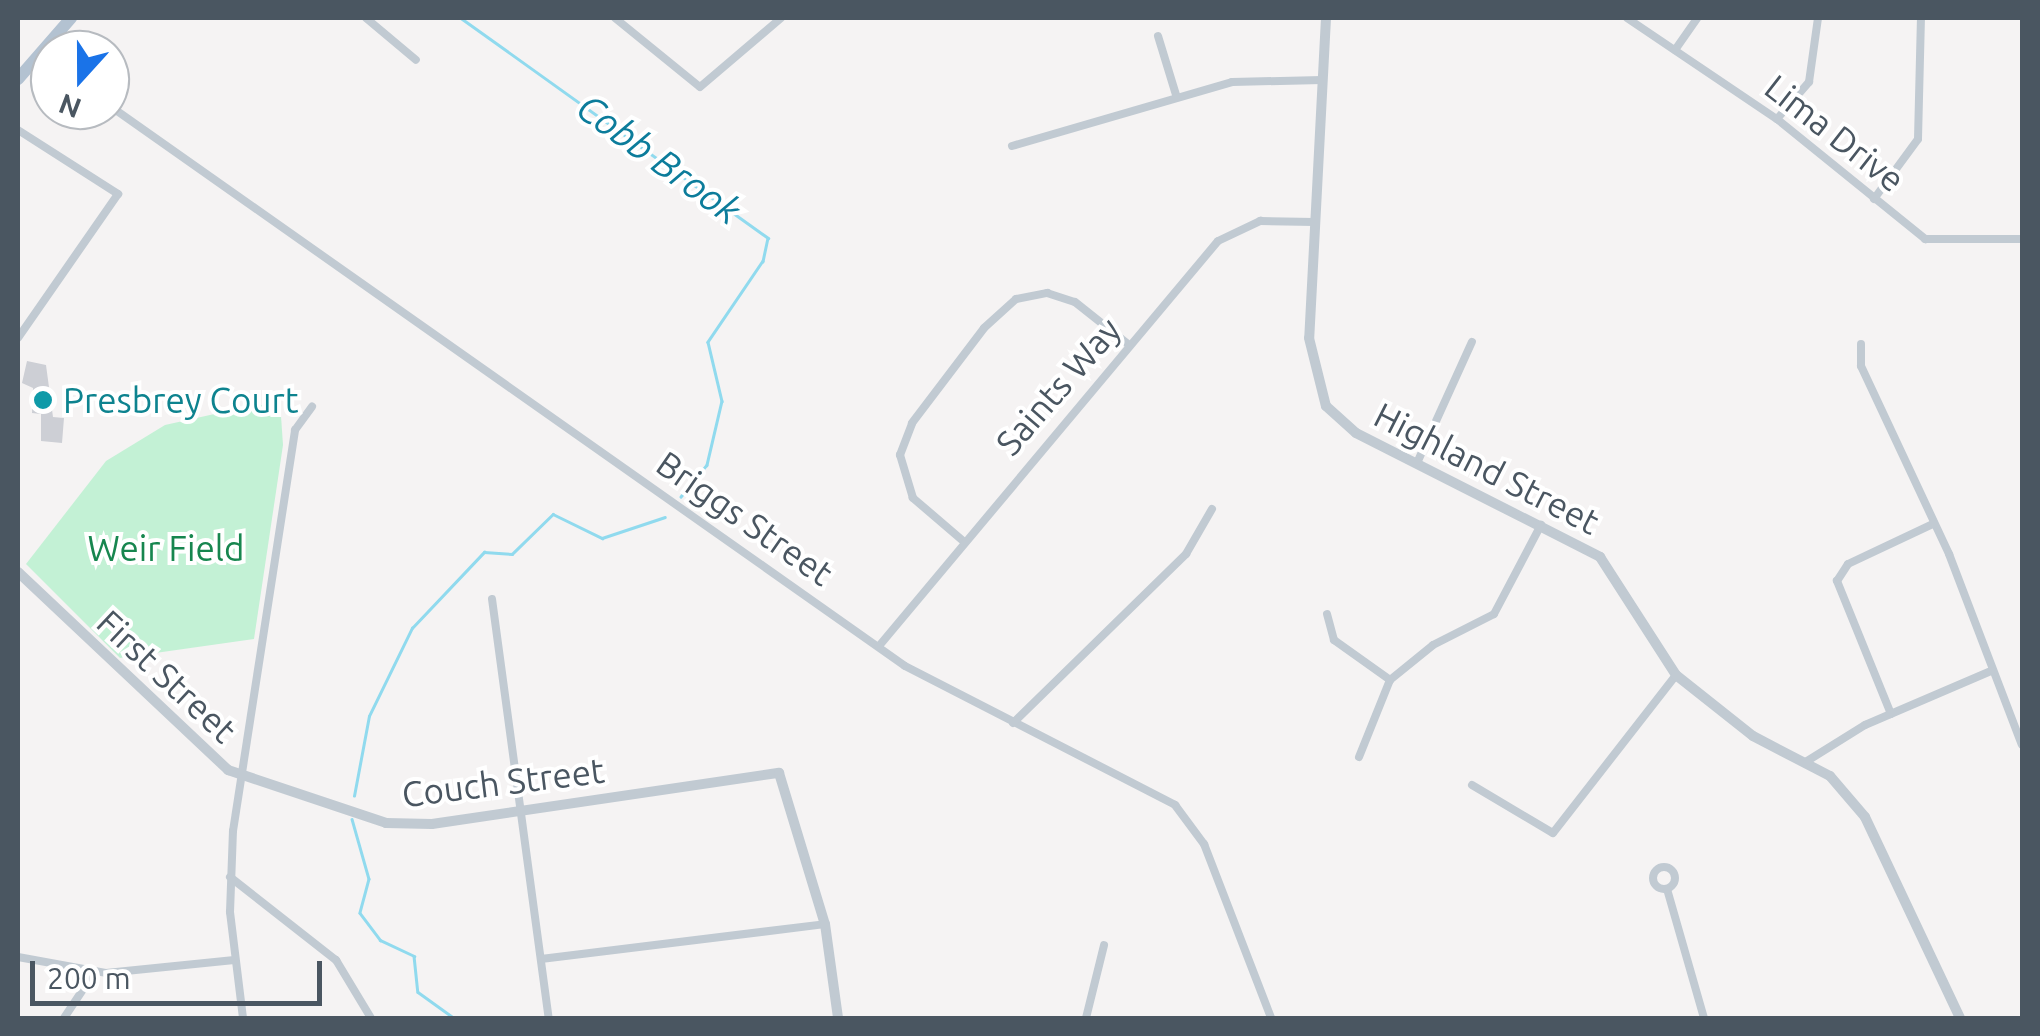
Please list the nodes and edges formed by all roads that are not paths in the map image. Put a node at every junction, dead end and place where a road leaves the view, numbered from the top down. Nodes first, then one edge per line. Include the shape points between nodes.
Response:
1 (366, 18) edge
2 (616, 18) edge
3 (781, 18) edge
4 (1326, 18) edge
5 (1627, 18) edge
6 (1697, 18) edge
7 (1818, 18) edge
8 (1921, 18) edge
9 (1158, 36) dead end
10 (1675, 50) junction
11 (416, 60) dead end
12 (1322, 80) junction
13 (1176, 94) junction
14 (1778, 119) junction
15 (130, 120) edge
16 (18, 130) edge
17 (1012, 146) dead end
18 (1874, 199) junction
19 (1314, 222) junction
20 (2022, 239) edge
21 (18, 338) edge
22 (1472, 342) dead end
23 (1862, 344) dead end
24 (1129, 345) junction
25 (312, 407) dead end
26 (1417, 464) junction
27 (1212, 508) dead end
28 (1542, 524) junction
29 (1934, 524) junction
30 (962, 540) junction
31 (18, 572) edge
32 (492, 599) dead end
33 (1327, 614) dead end
34 (878, 646) junction
35 (1991, 672) junction
36 (1676, 674) junction
37 (1390, 680) junction
38 (1891, 714) junction
39 (1013, 723) junction
40 (2022, 745) edge
41 (1359, 757) dead end
42 (1804, 763) junction
43 (240, 774) junction
44 (1472, 785) dead end
45 (521, 812) junction
46 (230, 877) junction
47 (1667, 889) dead end
48 (825, 924) junction
49 (1104, 945) dead end
50 (18, 957) edge
51 (541, 959) junction
52 (234, 960) junction
53 (94, 973) junction
54 (64, 1018) edge
55 (243, 1018) edge
56 (371, 1018) edge
57 (549, 1018) edge
58 (838, 1018) edge
59 (1086, 1018) edge
60 (1270, 1018) edge
61 (1704, 1018) edge
62 (1960, 1018) edge

1 - 11 street
2 - 3 street via 700,87
4 - 12 street, Highland Street
5 - 10 street, Lima Drive
6 - 10 street
7 - 14 street via 1809,82
8 - 18 street via 1918,139
9 - 13 street
10 - 14 street, Lima Drive
12 - 13 street via 1232,82
12 - 19 street, Highland Street
13 - 17 street
14 - 18 street, Lima Drive
15 - 34 street, Briggs Street
16 - 21 street via 118,194
18 - 20 street, Lima Drive via 1933,242
19 - 24 street, Saints Way via 1260,221 1228,233
19 - 26 street, Highland Street via 1314,383 1345,425
22 - 26 street
23 - 29 street via 1861,366
24 - 30 street, Saints Way
24 - 30 street via 1075,302 1046,293 1016,300 984,328 912,422 900,456 913,498
25 - 43 street via 295,430
26 - 28 street, Highland Street
27 - 39 street via 1186,554
28 - 36 street, Highland Street via 1608,566 1646,638
28 - 37 street via 1494,614 1433,645
29 - 35 street
29 - 38 street via 1848,564 1837,581
30 - 34 street, Saints Way
31 - 43 street, First Street via 219,764
32 - 45 street
33 - 37 street via 1334,640
34 - 39 street, Briggs Street
35 - 38 street
35 - 40 street
36 - 42 street, Highland Street via 1752,736
36 - 44 street via 1553,833
37 - 41 street
38 - 42 street
39 - 60 street, Briggs Street via 1158,794 1189,819
42 - 62 street, Highland Street via 1830,776 1865,817
43 - 45 street, Couch Street via 405,826
43 - 46 street
45 - 48 street, Couch Street via 779,773
45 - 51 street
46 - 52 street
46 - 56 street via 336,960
47 - 61 street
48 - 51 street
48 - 58 street
49 - 59 street
50 - 53 street
51 - 57 street
52 - 53 street
52 - 55 street
53 - 54 street

